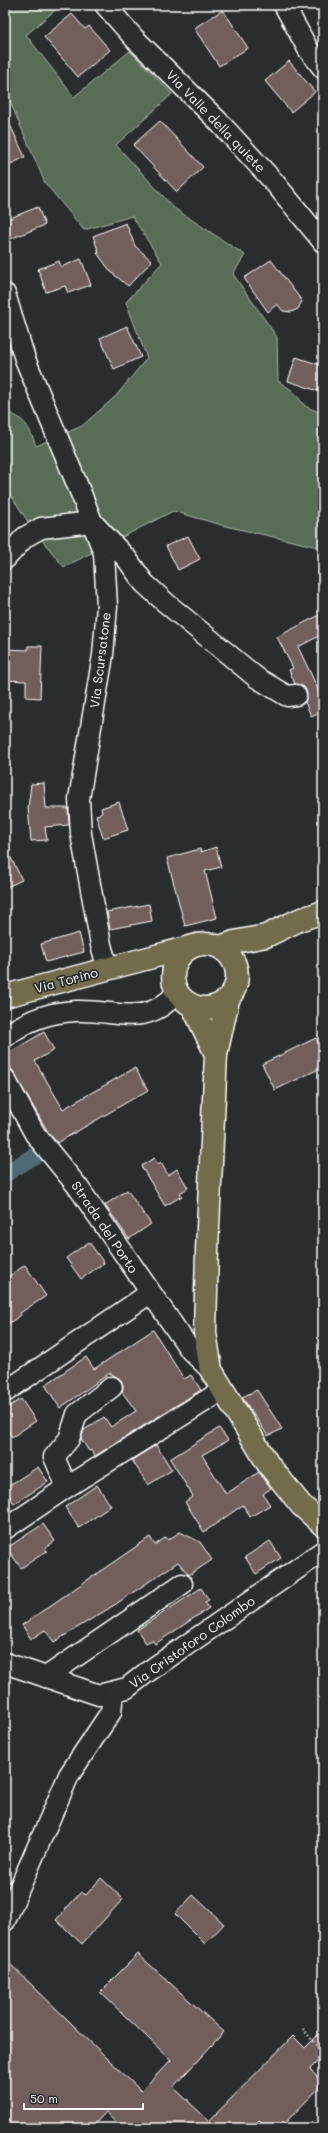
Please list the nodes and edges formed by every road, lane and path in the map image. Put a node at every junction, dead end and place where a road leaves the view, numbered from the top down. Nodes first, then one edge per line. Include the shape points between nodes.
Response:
1 (105, 5) edge
2 (284, 5) edge
3 (323, 68) edge
4 (323, 242) edge
5 (5, 294) edge
6 (92, 522) junction
7 (5, 560) edge
8 (296, 695) dead end
9 (323, 912) edge
10 (266, 936) junction
11 (190, 947) junction
12 (220, 947) junction
13 (117, 967) junction
14 (237, 970) junction
15 (172, 972) junction
16 (5, 996) edge
17 (185, 1000) junction
18 (228, 1000) junction
19 (5, 1037) edge
20 (216, 1054) junction
21 (5, 1079) edge
22 (150, 1293) junction
23 (211, 1370) junction
24 (112, 1387) dead end
25 (223, 1390) junction
26 (5, 1392) edge
27 (67, 1487) junction
28 (323, 1525) edge
29 (5, 1529) edge
30 (323, 1551) edge
31 (182, 1584) dead end
32 (5, 1663) edge
33 (46, 1676) junction
34 (113, 1693) junction
35 (5, 1921) edge
36 (303, 2028) dead end
37 (323, 2053) edge

1 - 4 street, Via Valle della quiete via 269,176
2 - 3 street via 308,49
5 - 6 street, Via Scursatone via 25,359
6 - 7 street via 41,528 25,537
6 - 8 street via 127,559 144,583 166,603 257,678 287,696
6 - 13 street, Via Scursatone via 104,553 107,606 103,655 79,799 81,834 101,945
9 - 10 main road via 298,920
10 - 12 main road
10 - 14 main road
11 - 12 main road via 205,944
11 - 13 main road, Via Torino
11 - 15 main road via 175,962
12 - 14 main road via 234,961
13 - 15 main road
13 - 16 main road, Via Torino
14 - 18 main road via 236,986
15 - 17 main road via 173,984
17 - 18 main road via 211,1008
17 - 19 street via 168,1003 149,1014 128,1016 76,1011 30,1020
17 - 20 main road
18 - 20 main road
20 - 23 main road via 205,1333
21 - 22 street, Strada del Porto via 35,1134 78,1187
22 - 23 street, Strada del Porto via 191,1351
22 - 26 street
23 - 25 main road
24 - 27 street via 77,1414 69,1438 54,1457
25 - 27 street
25 - 28 main road via 268,1464 301,1505
27 - 29 street
30 - 34 street, Via Cristoforo Colombo via 127,1688
31 - 33 street
32 - 33 street, Via Cristoforo Colombo
33 - 34 street, Via Cristoforo Colombo via 98,1695
34 - 35 street via 111,1712 69,1775
36 - 37 path

